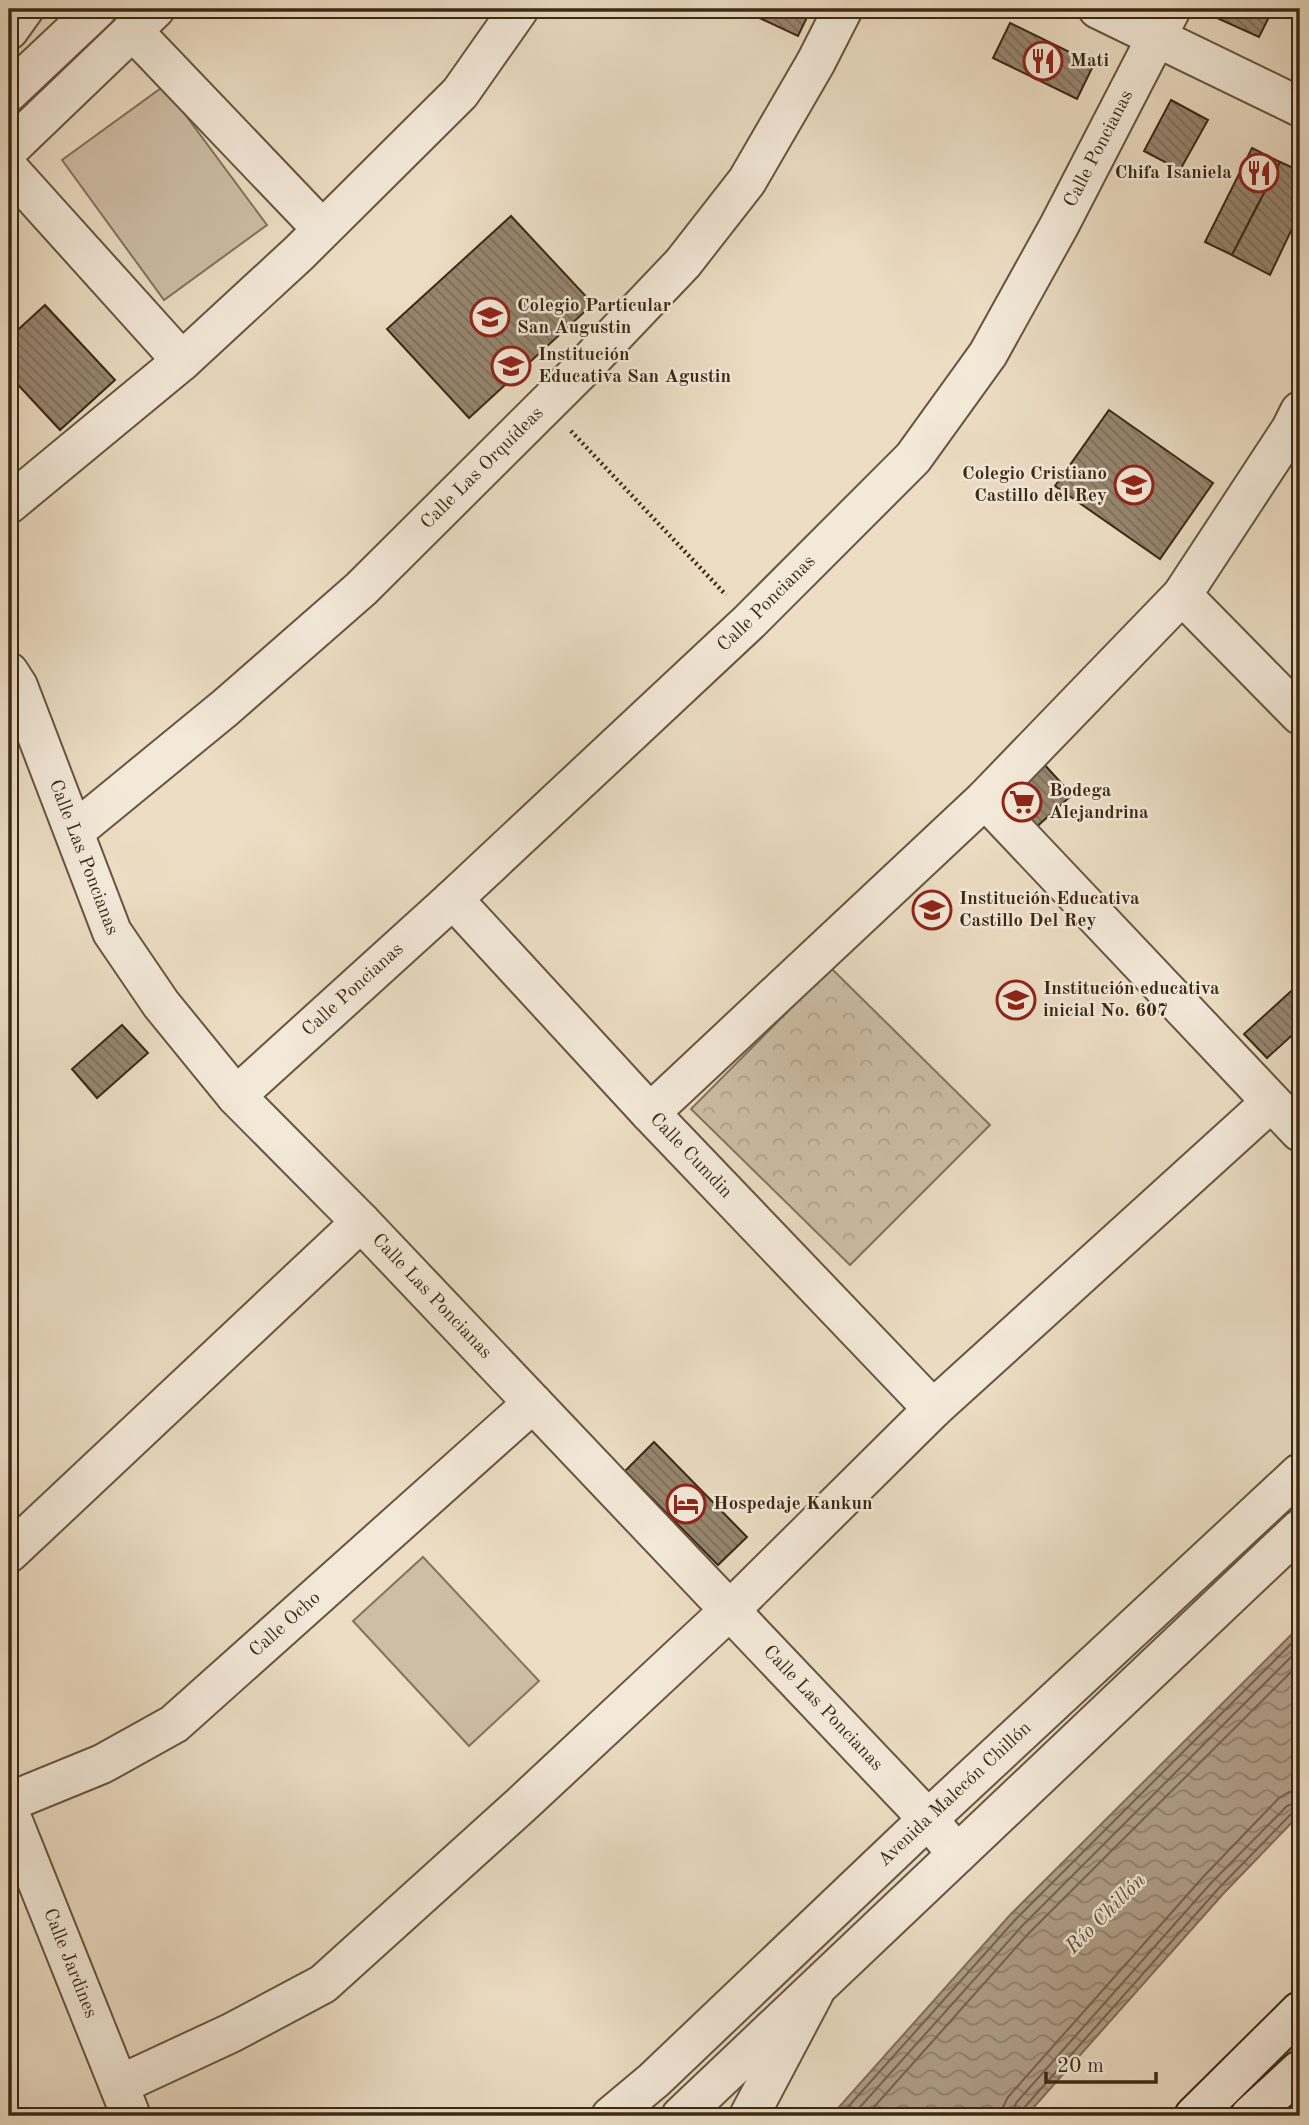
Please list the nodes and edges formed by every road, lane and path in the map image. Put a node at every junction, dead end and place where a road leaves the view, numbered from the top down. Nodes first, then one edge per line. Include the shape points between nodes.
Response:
1 (23, 9) edge
2 (97, 9) edge
3 (519, 9) edge
4 (843, 9) edge
5 (1098, 9) edge
6 (144, 19) edge
7 (1164, 23) edge
8 (9, 30) edge
9 (9, 92) edge
10 (1300, 107) edge
11 (9, 149) edge
12 (9, 169) edge
13 (322, 229) junction
14 (182, 361) junction
15 (546, 405) junction
16 (1300, 411) edge
17 (9, 504) edge
18 (1182, 595) junction
19 (750, 621) junction
20 (9, 672) edge
21 (1300, 715) edge
22 (985, 799) junction
23 (75, 831) junction
24 (453, 899) junction
25 (236, 1096) junction
26 (1271, 1102) junction
27 (650, 1113) junction
28 (1300, 1132) edge
29 (362, 1222) junction
30 (533, 1403) junction
31 (933, 1409) junction
32 (1300, 1473) edge
33 (1300, 1529) edge
34 (9, 1553) edge
35 (730, 1610) junction
36 (9, 1802) edge
37 (9, 1811) edge
38 (928, 1819) junction
39 (957, 1854) junction
40 (818, 1985) junction
41 (1300, 2011) edge
42 (1300, 2070) edge
43 (125, 2101) edge
44 (611, 2116) edge
45 (681, 2116) edge
46 (749, 2116) edge
47 (1194, 2116) edge
48 (1250, 2116) edge

1 - 8 street
2 - 9 street
3 - 13 street via 460,93
4 - 15 street, Calle Las Orquídeas via 747,181 683,263
5 - 7 street
6 - 11 street
6 - 13 street
7 - 10 street
7 - 19 street, Calle Poncianas via 988,354 913,458
12 - 14 street
13 - 14 street
14 - 17 street
15 - 19 path
15 - 23 street, Calle Las Orquídeas via 362,589
16 - 18 street
18 - 21 street
18 - 22 street
19 - 24 street, Calle Poncianas
20 - 23 street, Calle Las Poncianas
22 - 26 street
22 - 27 street
23 - 25 street, Calle Las Poncianas via 112,932 161,1003
24 - 25 street, Calle Poncianas
24 - 27 street, Calle Cumdin
25 - 29 street, Calle Las Poncianas
26 - 28 street
26 - 31 street
27 - 31 street, Calle Cumdin
29 - 30 street, Calle Las Poncianas
29 - 34 street
30 - 35 street, Calle Las Poncianas
30 - 36 street, Calle Ocho via 174,1724 102,1764
31 - 35 street
32 - 38 street, Avenida Malecón Chillón
33 - 39 street
35 - 38 street, Calle Las Poncianas
35 - 43 street via 323,1984 231,2034
37 - 43 street, Calle Jardines
38 - 39 street, Calle Las Poncianas
38 - 44 street, Avenida Malecón Chillón
39 - 40 street
40 - 45 street
40 - 46 street
41 - 47 street
42 - 48 street

